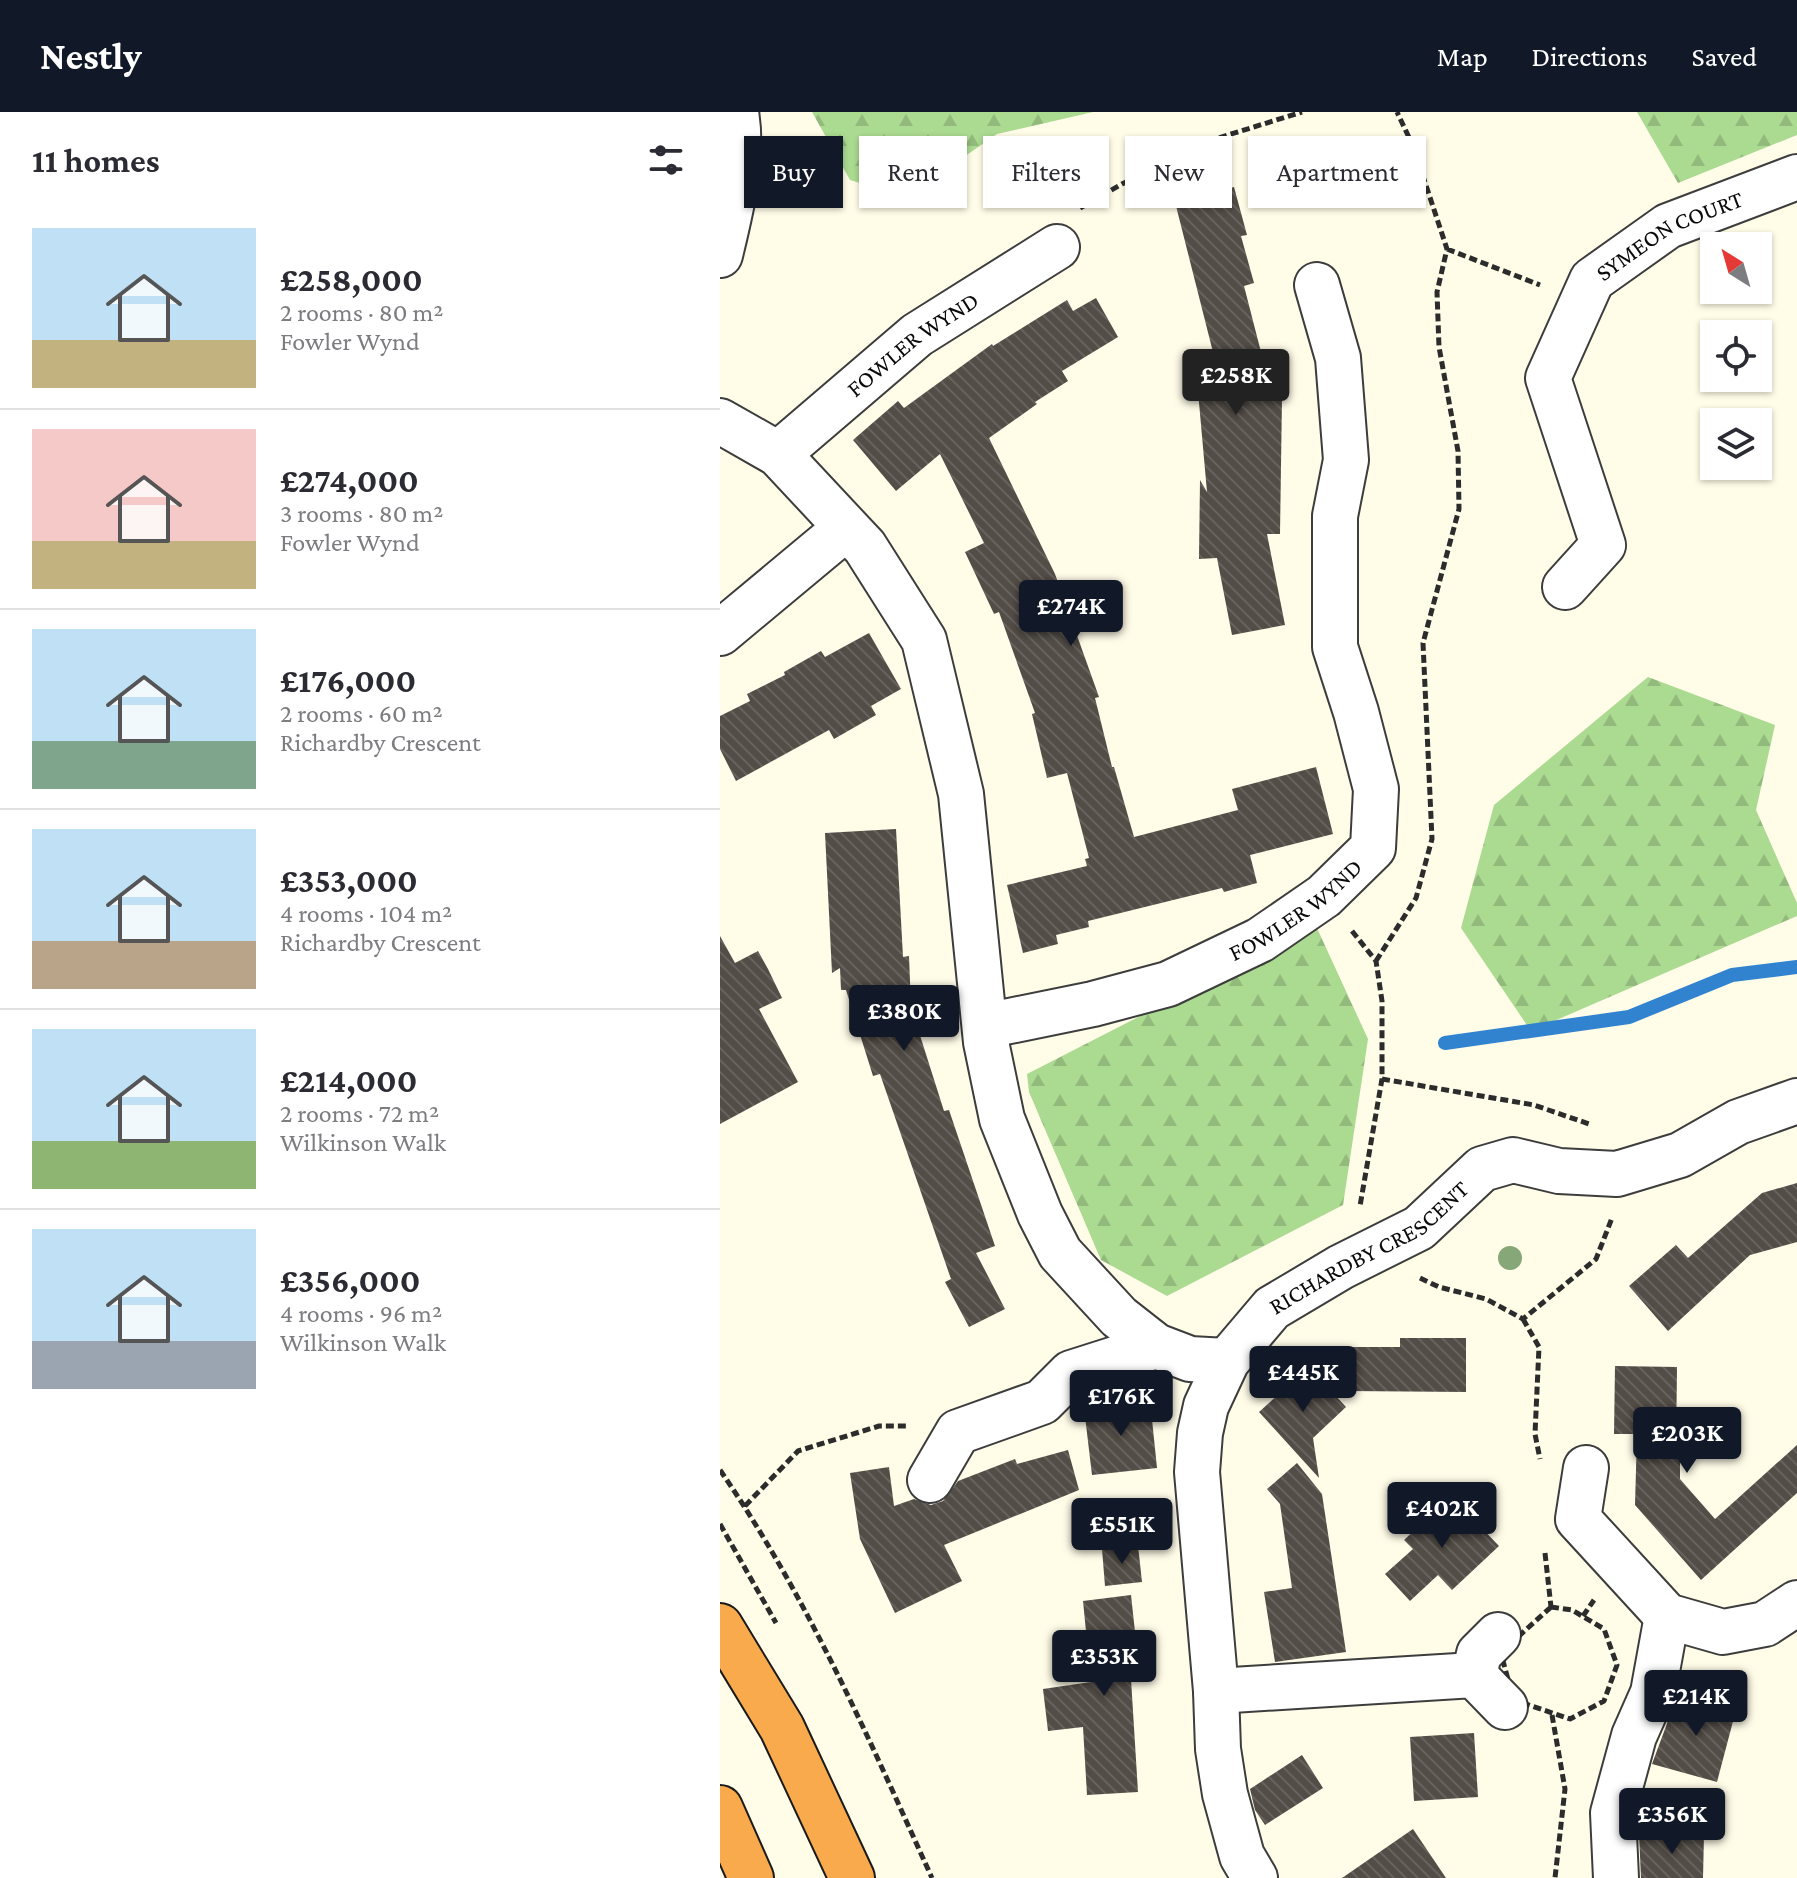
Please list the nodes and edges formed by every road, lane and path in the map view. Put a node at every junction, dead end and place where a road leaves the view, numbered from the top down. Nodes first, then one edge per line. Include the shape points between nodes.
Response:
1 (736, 112) edge
2 (1397, 112) edge
3 (1797, 177) edge
4 (1057, 247) dead end
5 (1447, 249) junction
6 (720, 255) edge
7 (1317, 285) dead end
8 (1582, 301) junction
9 (720, 421) edge
10 (778, 454) junction
11 (846, 528) junction
12 (1565, 587) dead end
13 (720, 633) edge
14 (985, 1026) junction
15 (1382, 1079) junction
16 (1797, 1101) edge
17 (1602, 1129) dead end
18 (1617, 1174) junction
19 (1380, 1248) junction
20 (1416, 1275) dead end
21 (1156, 1346) junction
22 (1227, 1361) junction
23 (879, 1426) dead end
24 (1586, 1468) dead end
25 (720, 1470) edge
26 (930, 1480) dead end
27 (745, 1506) junction
28 (1797, 1603) edge
29 (1667, 1616) junction
30 (720, 1626) edge
31 (1498, 1635) dead end
32 (1474, 1675) junction
33 (1216, 1691) junction
34 (1505, 1707) dead end
35 (1552, 1715) junction
36 (720, 1808) edge
37 (751, 1878) edge
38 (852, 1878) edge
39 (932, 1878) edge
40 (1255, 1878) edge
41 (1555, 1878) edge
42 (1616, 1878) edge

1 - 6 street via 735,197
2 - 5 path
3 - 8 street, SYMEON COURT via 1668,226 1592,280
4 - 10 street, FOWLER WYND via 917,335
5 - 8 path
5 - 15 path via 1437,292 1439,347 1458,451 1459,509 1423,643 1432,839 1416,898 1376,961
7 - 14 street, FOWLER WYND via 1338,358 1346,460 1335,516 1335,647 1376,789 1373,848 1324,896 1260,940 1168,984
8 - 12 street, SYMEON COURT via 1548,378 1603,545
9 - 10 street
10 - 11 street
11 - 13 street
11 - 14 street via 865,547 924,640 961,794
14 - 21 street via 1002,1119 1060,1253 1119,1317
15 - 17 path via 1534,1105
15 - 19 path via 1359,1215
16 - 18 street, RICHARDBY CRESCENT via 1738,1122 1680,1155
18 - 19 street, RICHARDBY CRESCENT via 1559,1171 1513,1160 1482,1169 1419,1228
18 - 20 path via 1616,1209 1596,1259 1523,1319 1486,1299
19 - 22 street, RICHARDBY CRESCENT via 1272,1308
21 - 22 street via 1190,1359
21 - 26 street via 1071,1373 1042,1402 958,1432
22 - 33 street, RICHARDBY CRESCENT via 1206,1406 1197,1472
23 - 27 path via 798,1451
24 - 29 street via 1578,1519
25 - 27 path
27 - 39 path via 855,1709
28 - 29 street via 1765,1624 1723,1632
29 - 42 street via 1653,1693 1634,1736 1613,1813
30 - 38 highway via 782,1728
31 - 32 street via 1479,1654
32 - 33 street
32 - 34 street
33 - 40 street, RICHARDBY CRESCENT via 1225,1794 1242,1856
35 - 35 path via 1523,1703 1509,1683 1503,1661 1509,1645 1551,1607 1572,1610 1604,1629 1617,1665 1604,1701 1570,1719
35 - 41 path via 1565,1789
36 - 37 highway

